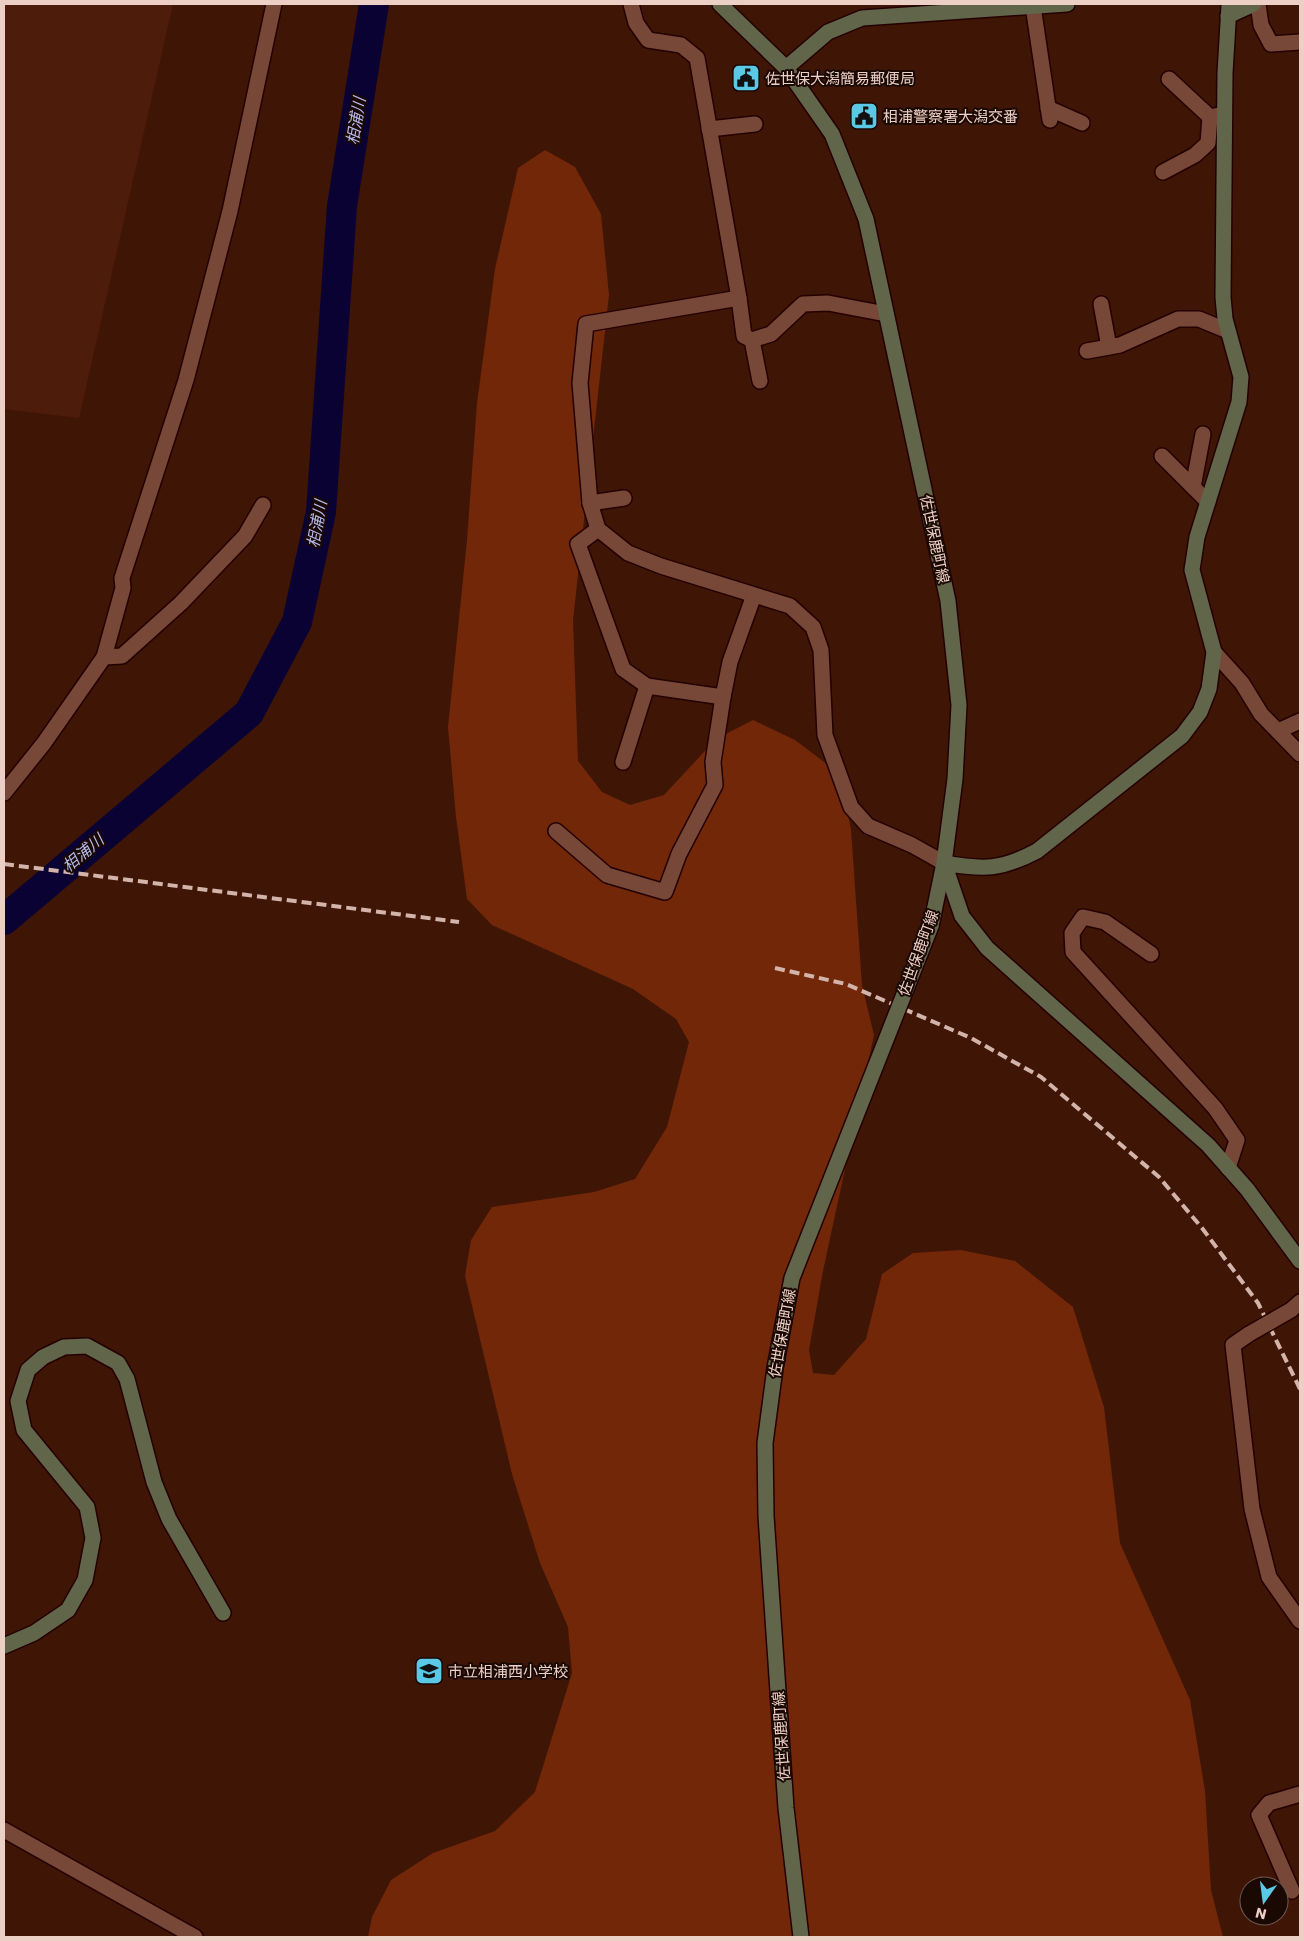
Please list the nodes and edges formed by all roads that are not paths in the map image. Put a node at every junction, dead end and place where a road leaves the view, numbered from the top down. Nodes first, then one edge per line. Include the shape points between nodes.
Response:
1 (274, 4) edge
2 (631, 4) edge
3 (720, 4) edge
4 (1066, 4) edge
5 (1256, 4) edge
6 (1034, 6) junction
7 (988, 7) edge
8 (912, 9) edge
9 (1229, 9) edge
10 (1300, 42) edge
11 (786, 68) junction
12 (1169, 79) dead end
13 (1218, 115) junction
14 (1082, 123) dead end
15 (755, 124) dead end
16 (709, 129) junction
17 (1163, 172) dead end
18 (739, 298) junction
19 (1101, 304) dead end
20 (886, 314) junction
21 (1228, 331) junction
22 (752, 340) junction
23 (1109, 347) junction
24 (1086, 351) dead end
25 (760, 381) dead end
26 (1203, 434) dead end
27 (1162, 456) dead end
28 (1193, 487) junction
29 (624, 498) dead end
30 (590, 502) junction
31 (1208, 502) junction
32 (264, 505) dead end
33 (598, 529) junction
34 (754, 596) junction
35 (1214, 652) junction
36 (104, 657) junction
37 (647, 686) junction
38 (723, 698) junction
39 (1300, 721) edge
40 (1278, 731) junction
41 (1300, 754) edge
42 (623, 762) dead end
43 (4, 793) edge
44 (556, 831) dead end
45 (944, 863) junction
46 (1151, 954) dead end
47 (1228, 1168) junction
48 (1300, 1261) edge
49 (1295, 1306) edge
50 (223, 1613) dead end
51 (1300, 1621) edge
52 (4, 1646) edge
53 (1300, 1794) edge
54 (4, 1830) edge
55 (1292, 1891) dead end
56 (195, 1937) edge
57 (801, 1937) edge

1 - 36 street via 230,211 186,380 122,578 123,588
2 - 16 street via 636,23 648,40 681,45 697,58
3 - 11 street, 佐世保鹿町線
4 - 6 street
5 - 9 street
5 - 10 street via 1261,25 1271,44
6 - 7 street
6 - 14 street via 1049,114
7 - 8 street
8 - 11 street via 862,18 828,32
9 - 13 street
11 - 20 street, 佐世保鹿町線 via 832,134 866,219
12 - 13 street
13 - 17 street via 1208,143 1195,156
13 - 21 street via 1223,298
15 - 16 street
16 - 18 street
18 - 22 street via 744,336
18 - 30 street via 586,324 580,383
19 - 23 street
20 - 22 street via 828,303 803,304 771,334
20 - 45 street, 佐世保鹿町線 via 948,601 955,667 959,705 955,779
21 - 23 street via 1199,319 1178,320
21 - 31 street via 1241,377 1239,402
22 - 25 street
23 - 24 street
26 - 28 street
27 - 28 street
28 - 31 street
29 - 30 street
30 - 33 street
31 - 35 street via 1197,537 1192,570
32 - 36 street via 246,536 181,603 122,656
33 - 34 street via 628,553
33 - 37 street via 578,544 623,669
34 - 38 street via 730,662
34 - 45 street via 790,606 813,627 821,650 825,736 852,807 868,826
35 - 40 street via 1242,683 1261,714
35 - 45 street via 1209,689 1200,712 1182,736 1164,752 1037,851 1013,863 976,869
36 - 43 street
37 - 38 street
37 - 42 street
38 - 44 street via 712,762 715,785 679,854 665,892 607,875 575,856
39 - 40 street
40 - 41 street
45 - 47 street via 962,916 988,948 1208,1146
45 - 57 street, 佐世保鹿町線, bridge via 931,926 792,1278 765,1443 766,1516 786,1808
46 - 47 street via 1105,922 1084,917 1072,933 1073,952 1215,1108 1237,1140
47 - 48 street
49 - 51 street, bridge via 1234,1345 1252,1509 1269,1577
50 - 52 street via 169,1520 154,1482 127,1379 118,1362 87,1346 64,1347 43,1357 28,1370 18,1401 24,1430 87,1507 93,1538 85,1580 68,1610 34,1633
53 - 55 street via 1269,1803 1259,1815
54 - 56 street

